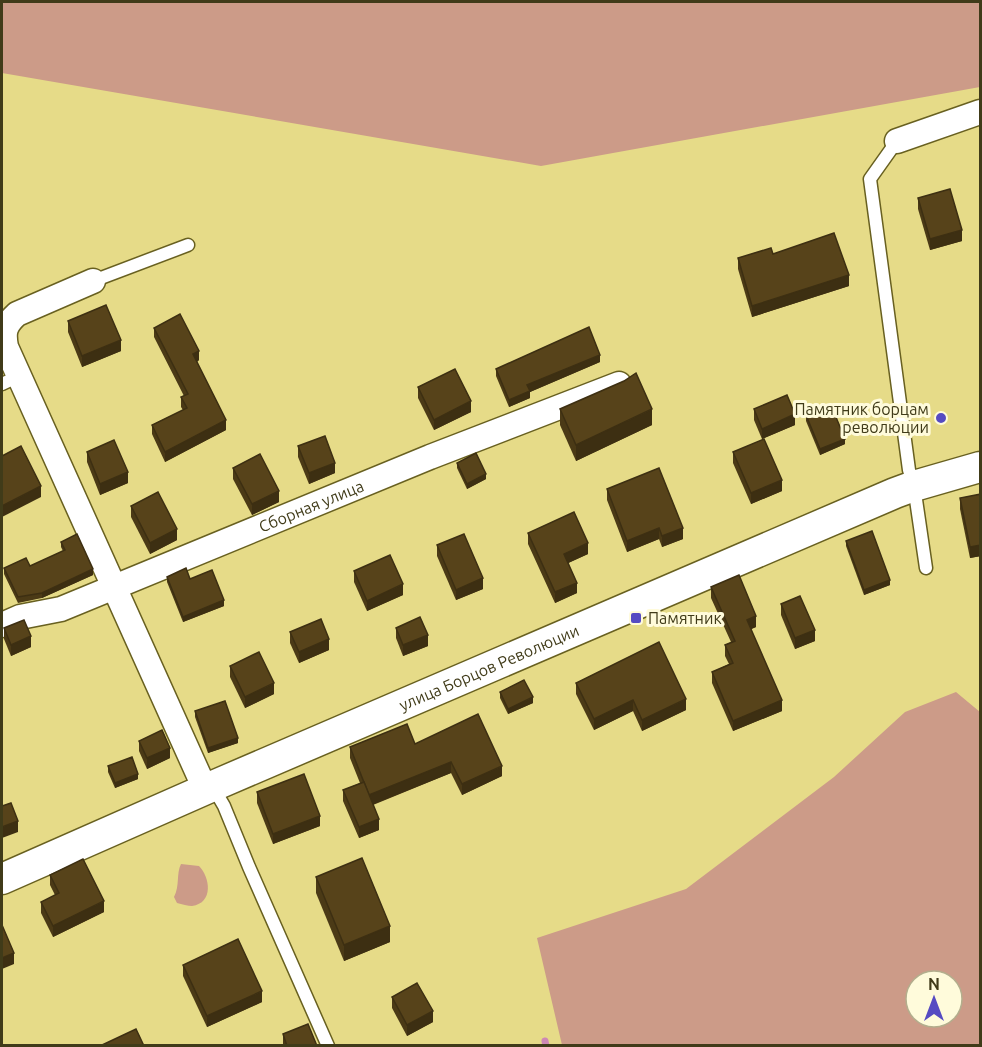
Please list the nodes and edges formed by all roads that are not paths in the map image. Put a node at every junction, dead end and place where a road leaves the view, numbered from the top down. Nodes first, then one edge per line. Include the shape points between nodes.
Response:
1 (981, 112) edge
2 (897, 141) joint
3 (188, 245) dead end
4 (93, 281) joint
5 (10, 380) edge
6 (619, 384) edge
7 (981, 467) edge
8 (914, 486) junction
9 (926, 568) dead end
10 (114, 587) junction
11 (2, 625) edge
12 (209, 788) junction
13 (2, 879) edge
14 (328, 1046) edge

1 - 2 street
2 - 8 lane via 870,179
3 - 4 lane
4 - 5 street via 18,314 7,323 3,334
5 - 10 street
6 - 10 street, Сборная улица
7 - 8 street, улица Борцов Революции
8 - 9 lane
8 - 12 street, улица Борцов Революции
10 - 11 street, Сборная улица via 61,609 20,617
10 - 12 street
12 - 13 street, улица Борцов Революции
12 - 14 lane via 224,806

